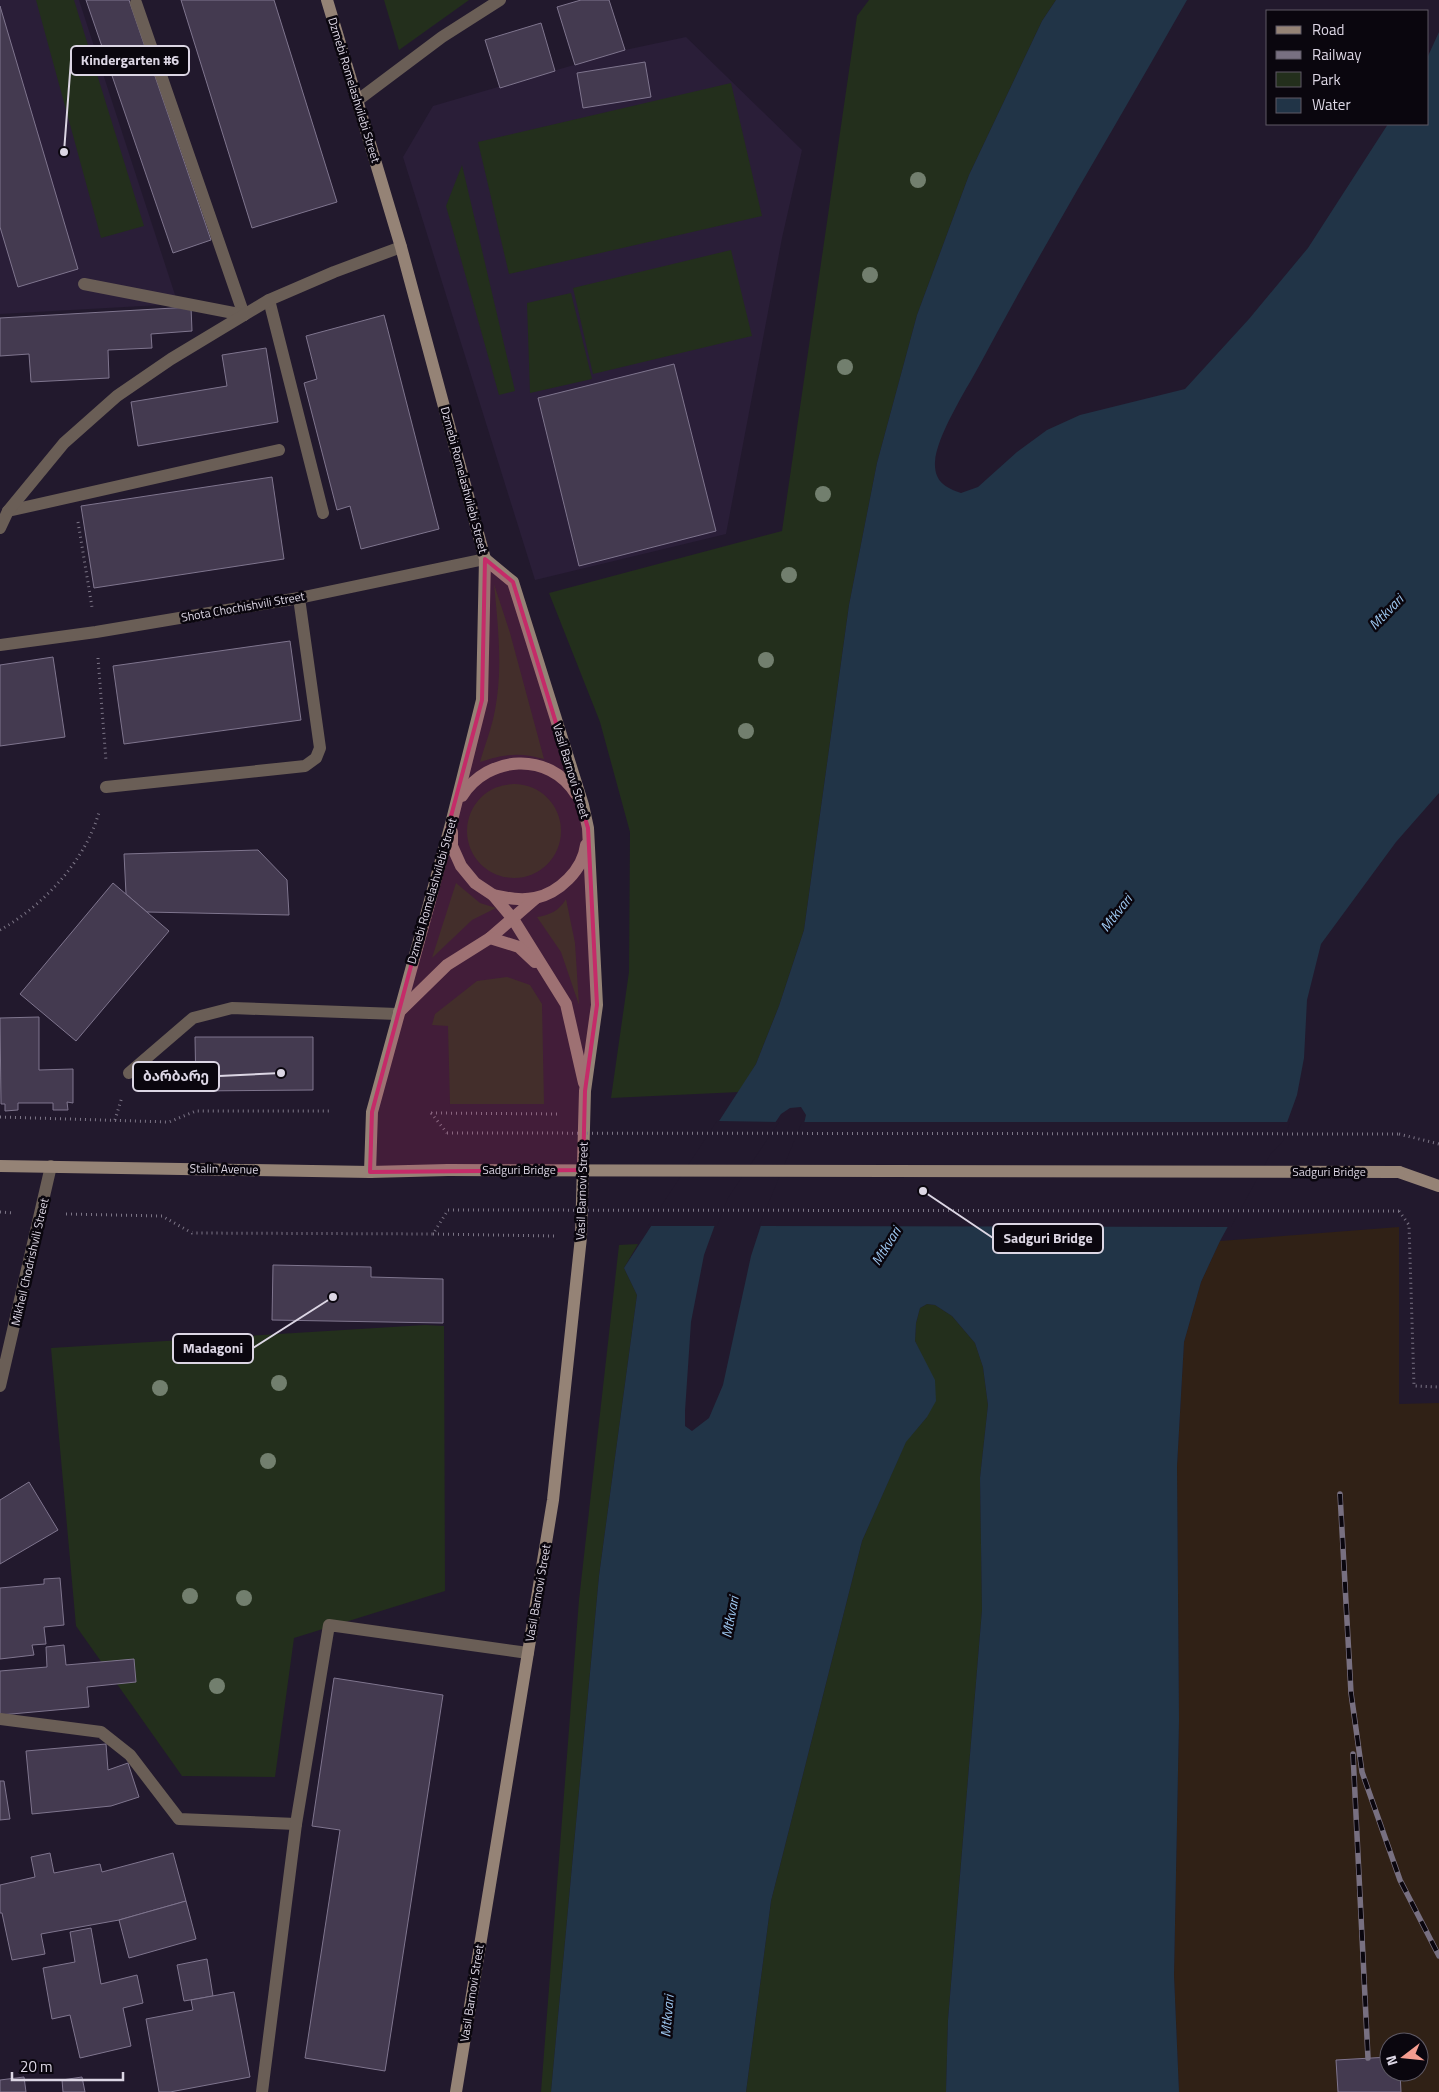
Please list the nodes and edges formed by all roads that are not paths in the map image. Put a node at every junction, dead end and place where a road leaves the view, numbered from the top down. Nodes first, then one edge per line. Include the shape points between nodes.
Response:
1 (327, 0) edge
2 (500, 0) edge
3 (136, 3) dead end
4 (358, 100) junction
5 (401, 247) junction
6 (84, 284) dead end
7 (269, 300) junction
8 (244, 315) junction
9 (279, 450) dead end
10 (8, 511) junction
11 (323, 512) dead end
12 (0, 528) edge
13 (485, 559) junction
14 (299, 598) junction
15 (0, 645) edge
16 (106, 787) road end
17 (456, 803) junction
18 (583, 805) junction
19 (451, 824) junction
20 (588, 828) junction
21 (493, 895) junction
22 (536, 898) junction
23 (513, 919) junction
24 (490, 938) junction
25 (552, 979) junction
26 (397, 1014) junction
27 (129, 1073) dead end
28 (585, 1091) junction
29 (0, 1166) edge
30 (51, 1166) junction
31 (448, 1170) joint
32 (370, 1172) junction
33 (1439, 1186) edge
34 (0, 1386) edge
35 (528, 1653) junction
36 (0, 1719) edge
37 (296, 1824) junction
38 (262, 2092) edge
39 (456, 2092) edge

1 - 4 street, Dzmebi Romelashvilebi Street
2 - 4 street via 442,36
3 - 8 street
4 - 5 street, Dzmebi Romelashvilebi Street
5 - 7 street
5 - 13 street, Dzmebi Romelashvilebi Street
6 - 8 street
7 - 8 street
7 - 11 street
8 - 10 street via 117,396 71,436
9 - 10 street
10 - 12 street
13 - 14 street, Shota Chochishvili Street
13 - 17 street, Dzmebi Romelashvilebi Street via 482,700
13 - 18 street, Vasil Barnovi Street via 513,582
14 - 15 street, Shota Chochishvili Street
14 - 16 street via 320,748 316,758 305,766
17 - 18 street via 469,784 487,770 516,763 553,771 571,786
17 - 19 street, Dzmebi Romelashvilebi Street
18 - 20 street, Vasil Barnovi Street
19 - 21 street via 452,846 461,866 475,883
19 - 26 street, Dzmebi Romelashvilebi Street
20 - 22 street via 585,851 574,873 557,889
20 - 28 street, Vasil Barnovi Street via 598,1005
21 - 22 street via 514,900
21 - 23 street
22 - 23 street
23 - 24 street
23 - 25 street
24 - 25 street via 520,947
24 - 26 street via 447,965
25 - 28 street, Vasil Barnovi Street via 566,1004
26 - 27 street via 232,1008 193,1018
26 - 32 street, Dzmebi Romelashvilebi Street via 372,1112
28 - 35 street, Vasil Barnovi Street via 581,1237 553,1500
29 - 30 street, Stalin Avenue
30 - 32 street, Stalin Avenue
30 - 34 street, Mikheil Chodrishvili Street
31 - 32 street, Stalin Avenue
31 - 33 street, Sadguri Bridge, bridge via 1399,1172
35 - 37 street via 328,1625
35 - 39 street, Vasil Barnovi Street
36 - 37 street via 101,1732 130,1755 179,1819
37 - 38 street

